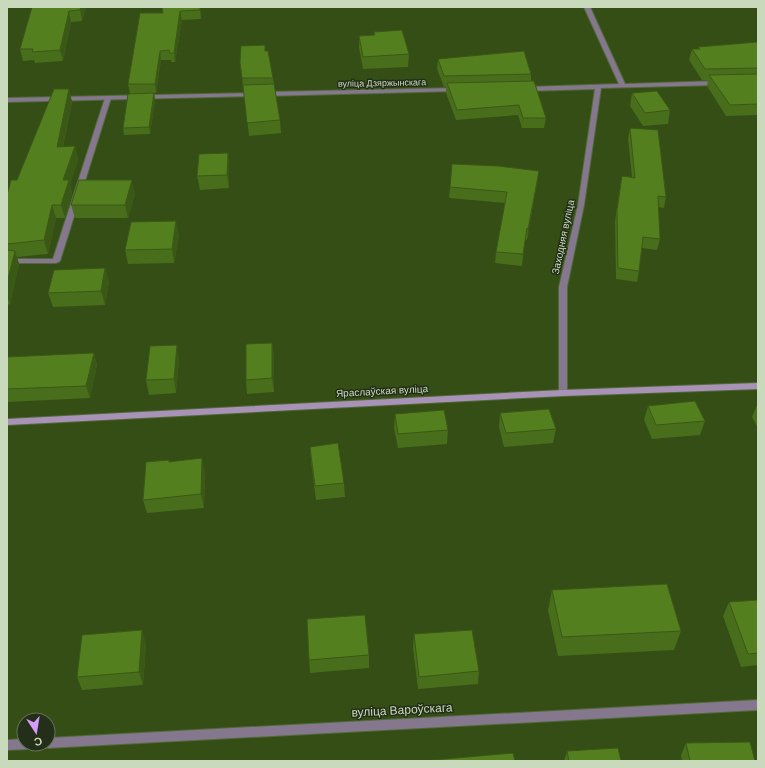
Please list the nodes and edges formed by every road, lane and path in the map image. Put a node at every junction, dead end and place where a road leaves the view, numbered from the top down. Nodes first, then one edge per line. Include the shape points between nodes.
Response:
1 (587, 7) edge
2 (726, 83) edge
3 (623, 86) junction
4 (598, 87) junction
5 (519, 89) edge
6 (464, 90) edge
7 (108, 98) junction
8 (7, 100) edge
9 (7, 261) edge
10 (758, 386) edge
11 (563, 393) junction
12 (7, 422) edge
13 (758, 705) edge
14 (56, 743) edge

1 - 3 street
2 - 3 street
3 - 4 street
4 - 5 street
4 - 11 street, Заходняя вуліца via 581,205 563,287
6 - 7 street, вуліца Дзяржынскага
7 - 8 street, вуліца Дзяржынскага
7 - 9 street via 56,261
10 - 11 street, Яраслаўская вуліца
11 - 12 street, Яраслаўская вуліца
13 - 14 street, вуліца Вароўскага

